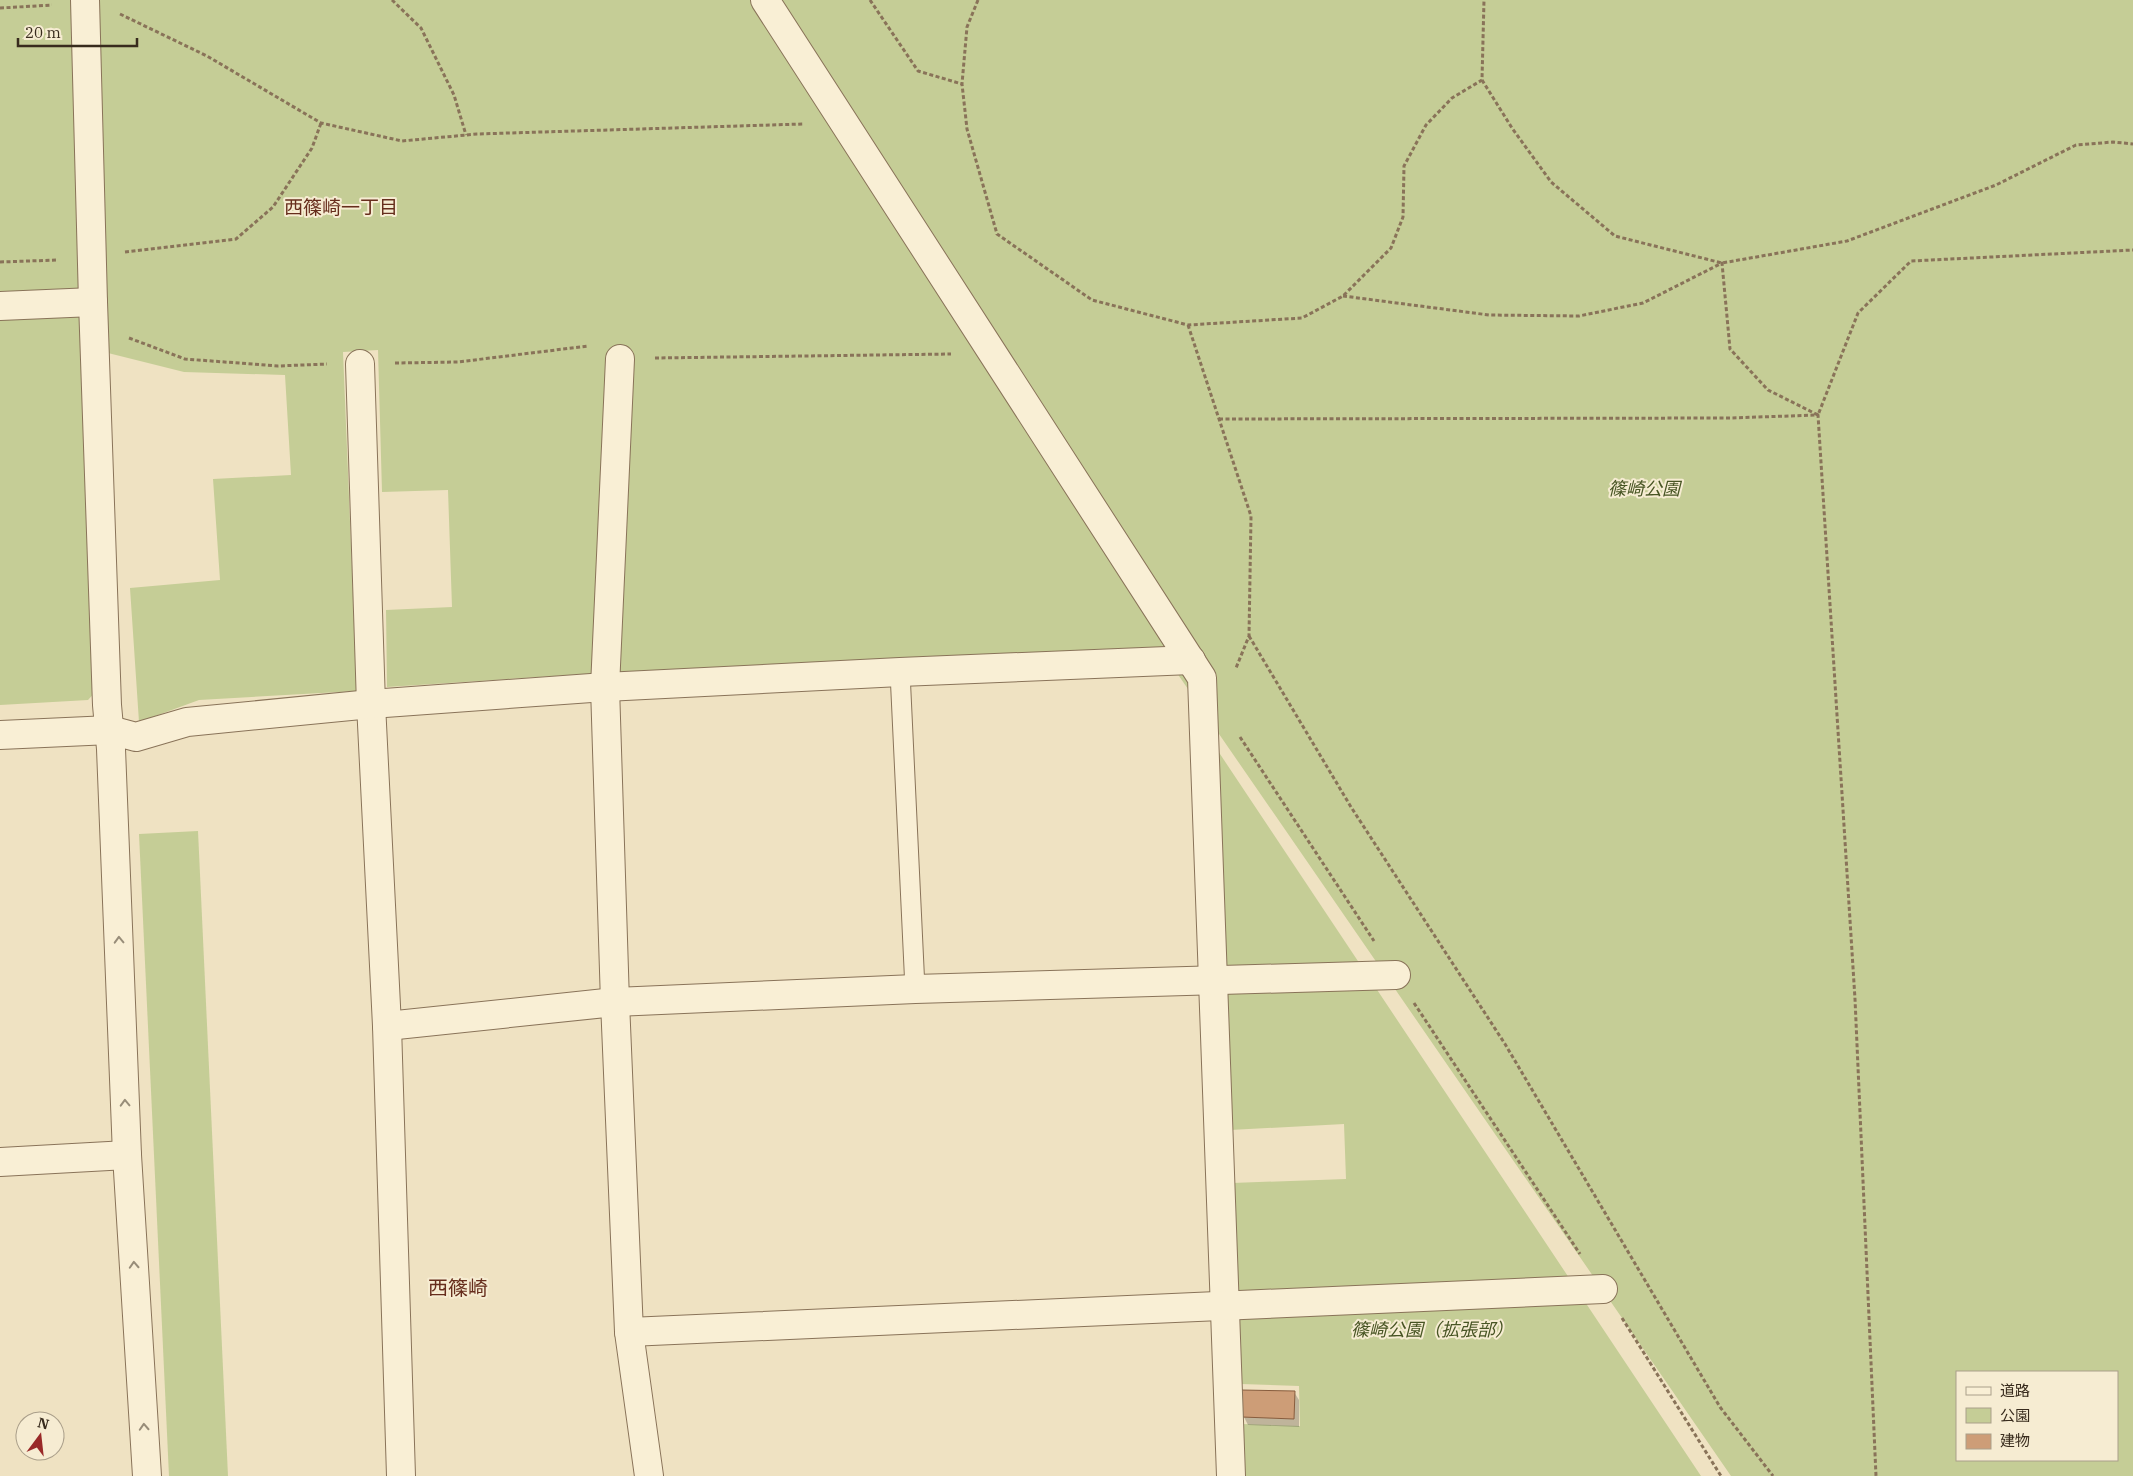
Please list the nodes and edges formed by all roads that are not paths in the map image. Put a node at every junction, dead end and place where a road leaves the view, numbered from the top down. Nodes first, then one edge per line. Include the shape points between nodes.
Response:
1 (765, 0) edge
2 (85, 4) edge
3 (0, 306) edge
4 (93, 314) junction
5 (620, 359) road end
6 (360, 364) road end
7 (1191, 660) junction
8 (900, 672) junction
9 (605, 688) junction
10 (371, 704) junction
11 (110, 730) junction
12 (0, 735) edge
13 (1396, 975) road end
14 (1212, 979) junction
15 (915, 989) junction
16 (615, 1002) junction
17 (387, 1026) junction
18 (127, 1155) junction
19 (0, 1162) edge
20 (1603, 1289) road end
21 (1223, 1306) junction
22 (629, 1332) junction
23 (146, 1476) edge
24 (401, 1476) edge
25 (649, 1476) edge
26 (1231, 1476) edge

1 - 7 street
2 - 4 street
3 - 4 street
4 - 11 street
5 - 9 street
6 - 10 street
7 - 8 street
7 - 14 street via 1202,678
8 - 9 street
8 - 15 lane
9 - 10 street
9 - 16 street
10 - 11 street via 187,722 136,737
10 - 17 street
11 - 12 street
18 -> 11 street
13 - 14 street
14 - 15 street
14 - 21 street
15 - 16 street
16 - 17 street
16 - 22 street
17 - 24 street
18 - 19 street
23 -> 18 street
20 - 21 street
21 - 22 street
21 - 26 street
22 - 25 street

